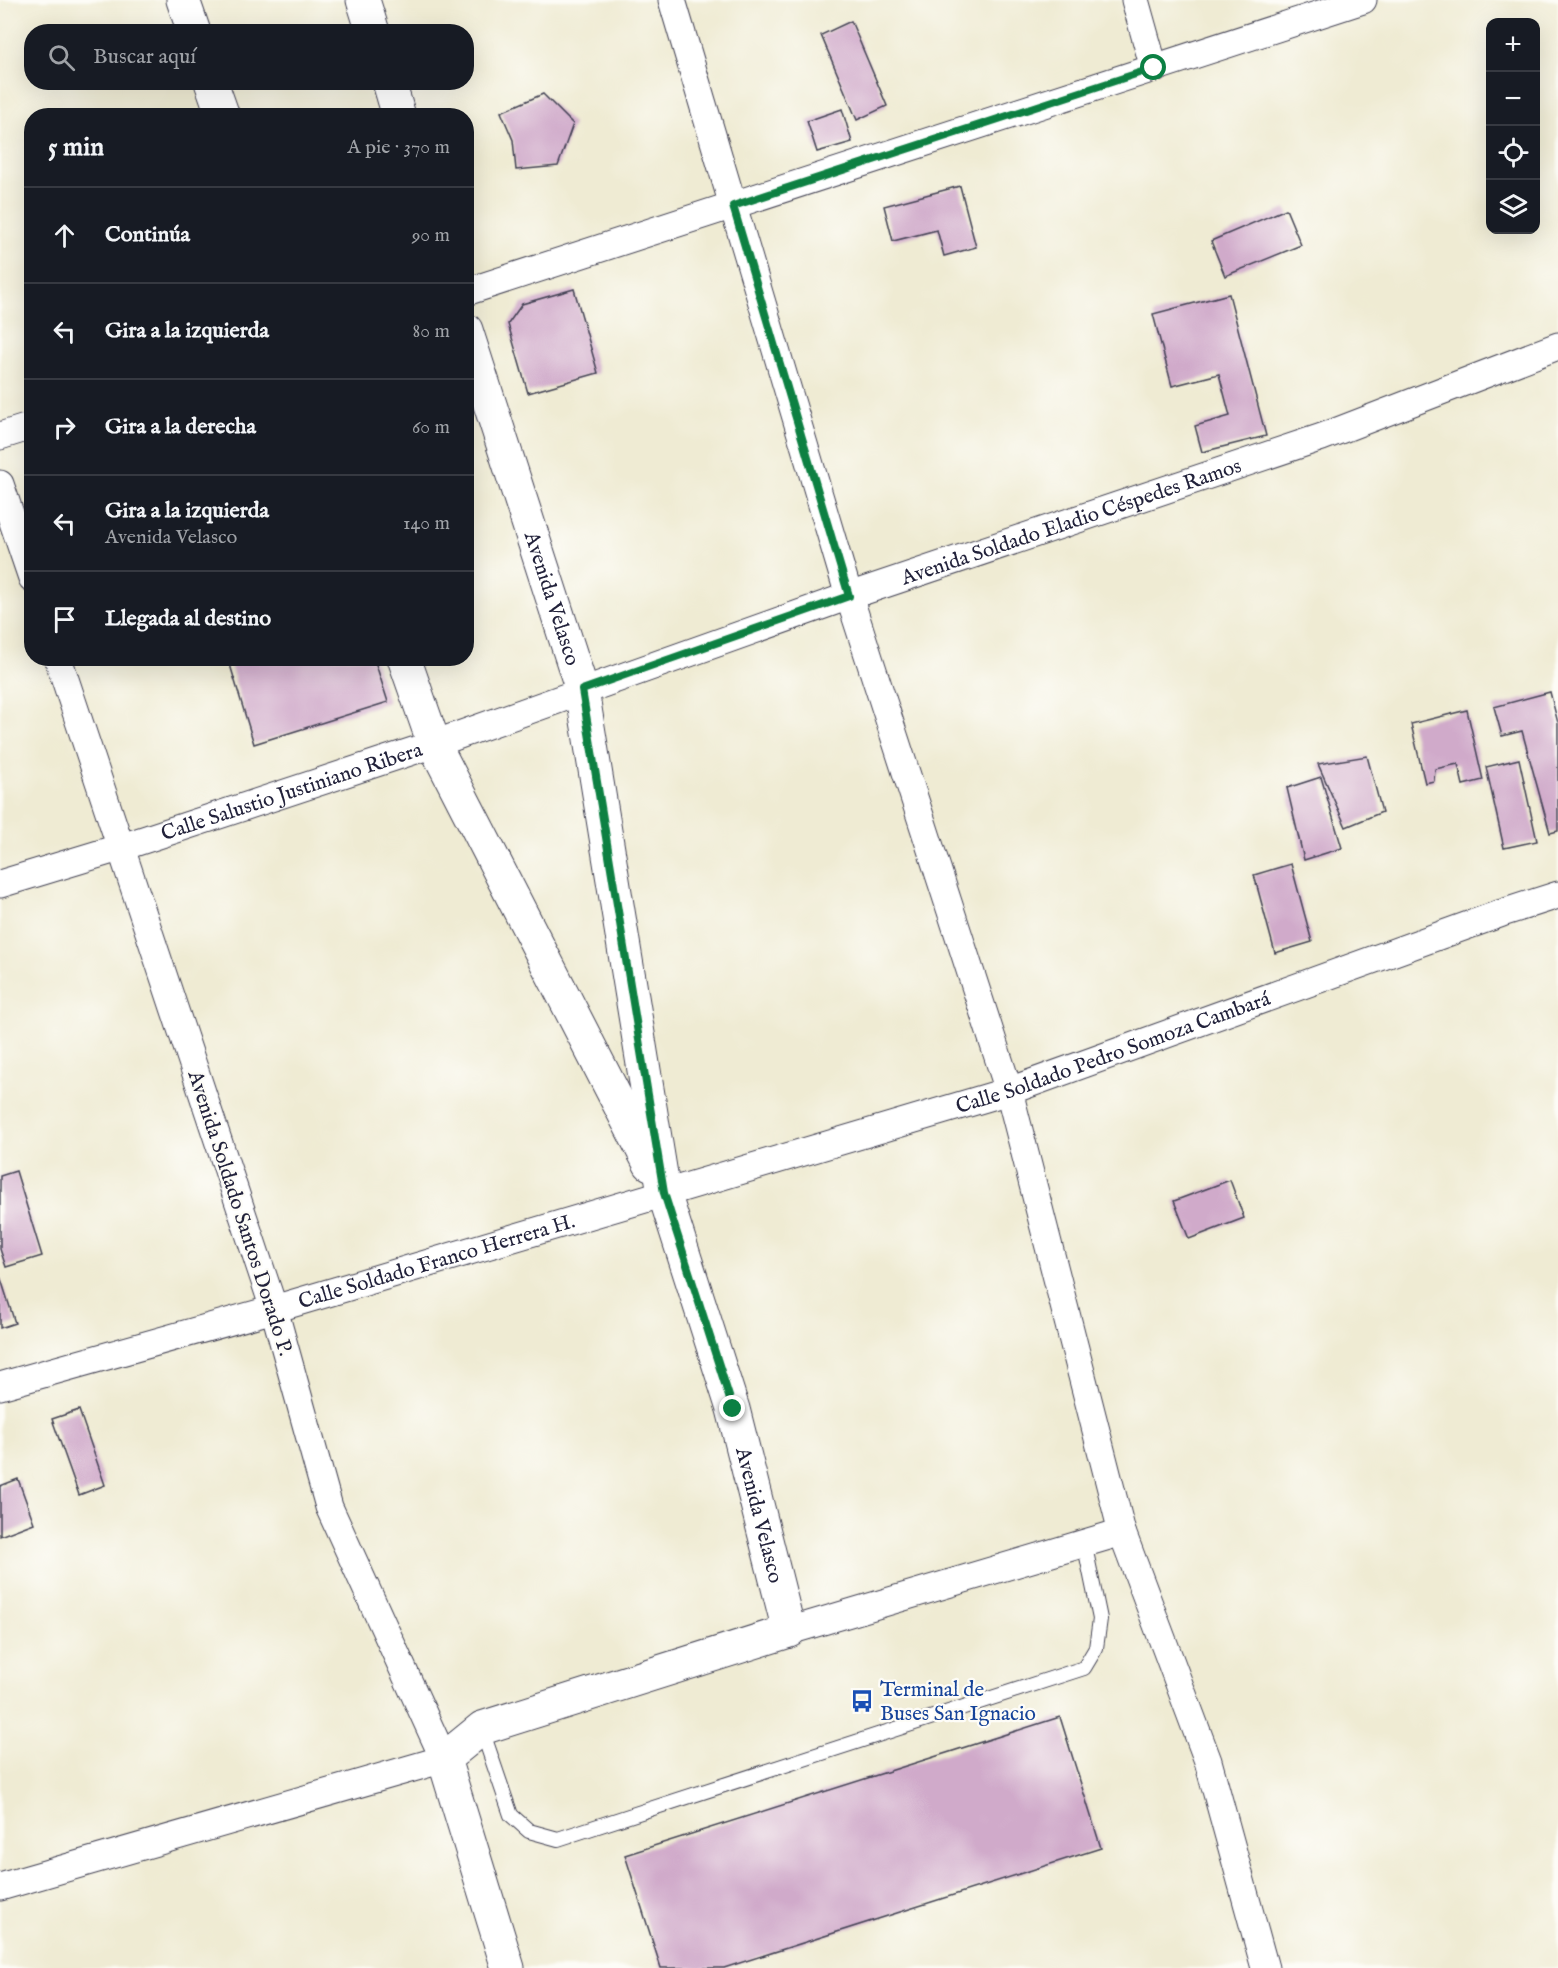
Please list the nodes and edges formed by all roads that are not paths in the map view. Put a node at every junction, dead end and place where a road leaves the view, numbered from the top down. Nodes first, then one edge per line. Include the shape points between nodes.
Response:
1 (183, 0) edge
2 (363, 0) edge
3 (672, 0) edge
4 (1134, 0) edge
5 (1363, 0) edge
6 (191, 24) edge
7 (370, 24) edge
8 (1154, 68) junction
9 (214, 90) edge
10 (391, 90) edge
11 (220, 108) edge
12 (397, 108) edge
13 (733, 206) junction
14 (474, 289) edge
15 (1558, 346) edge
16 (474, 355) edge
17 (24, 428) edge
18 (0, 436) edge
19 (0, 484) edge
20 (24, 554) edge
21 (849, 596) junction
22 (61, 666) edge
23 (407, 666) edge
24 (582, 690) junction
25 (434, 744) junction
26 (122, 847) junction
27 (0, 884) edge
28 (1558, 895) edge
29 (1009, 1091) junction
30 (664, 1193) junction
31 (274, 1309) junction
32 (0, 1386) edge
33 (1122, 1532) junction
34 (1084, 1542) junction
35 (789, 1631) junction
36 (482, 1728) junction
37 (444, 1759) junction
38 (0, 1887) edge
39 (508, 1968) edge
40 (1265, 1968) edge

1 - 6 street
2 - 7 street
3 - 13 street
4 - 8 street
5 - 8 street
8 - 13 street
9 - 11 street
10 - 12 street
13 - 14 street
13 - 21 street
15 - 21 street, Avenida Soldado Eladio Céspedes Ramos via 1322,437
16 - 24 street, Avenida Velasco
17 - 18 street
19 - 20 street
21 - 24 street, Avenida Soldado Eladio Céspedes Ramos
21 - 29 street
22 - 26 street, Avenida Soldado Santos Dorado P.
23 - 25 street, Avenida Velasco
24 - 25 street, Calle Salustio Justiniano Ribera
24 - 30 street, Avenida Velasco
25 - 26 street, Calle Salustio Justiniano Ribera
25 - 30 street, Avenida Velasco
26 - 27 street, Calle Salustio Justiniano Ribera
26 - 31 street, Avenida Soldado Santos Dorado P.
28 - 29 street, Calle Soldado Pedro Somoza Cambará
29 - 30 street, Calle Soldado Pedro Somoza Cambará
29 - 33 street
30 - 31 street, Calle Soldado Franco Herrera H.
30 - 35 street, Avenida Velasco via 733,1409
31 - 32 street, Calle Soldado Franco Herrera H.
31 - 37 street, Avenida Soldado Santos Dorado P. via 328,1507
33 - 34 street
33 - 40 street via 1208,1761
34 - 35 street
34 - 36 lane via 1100,1619 1096,1648 1084,1668 558,1839 529,1831 511,1815
35 - 36 street
36 - 37 street
37 - 38 street
37 - 39 street

